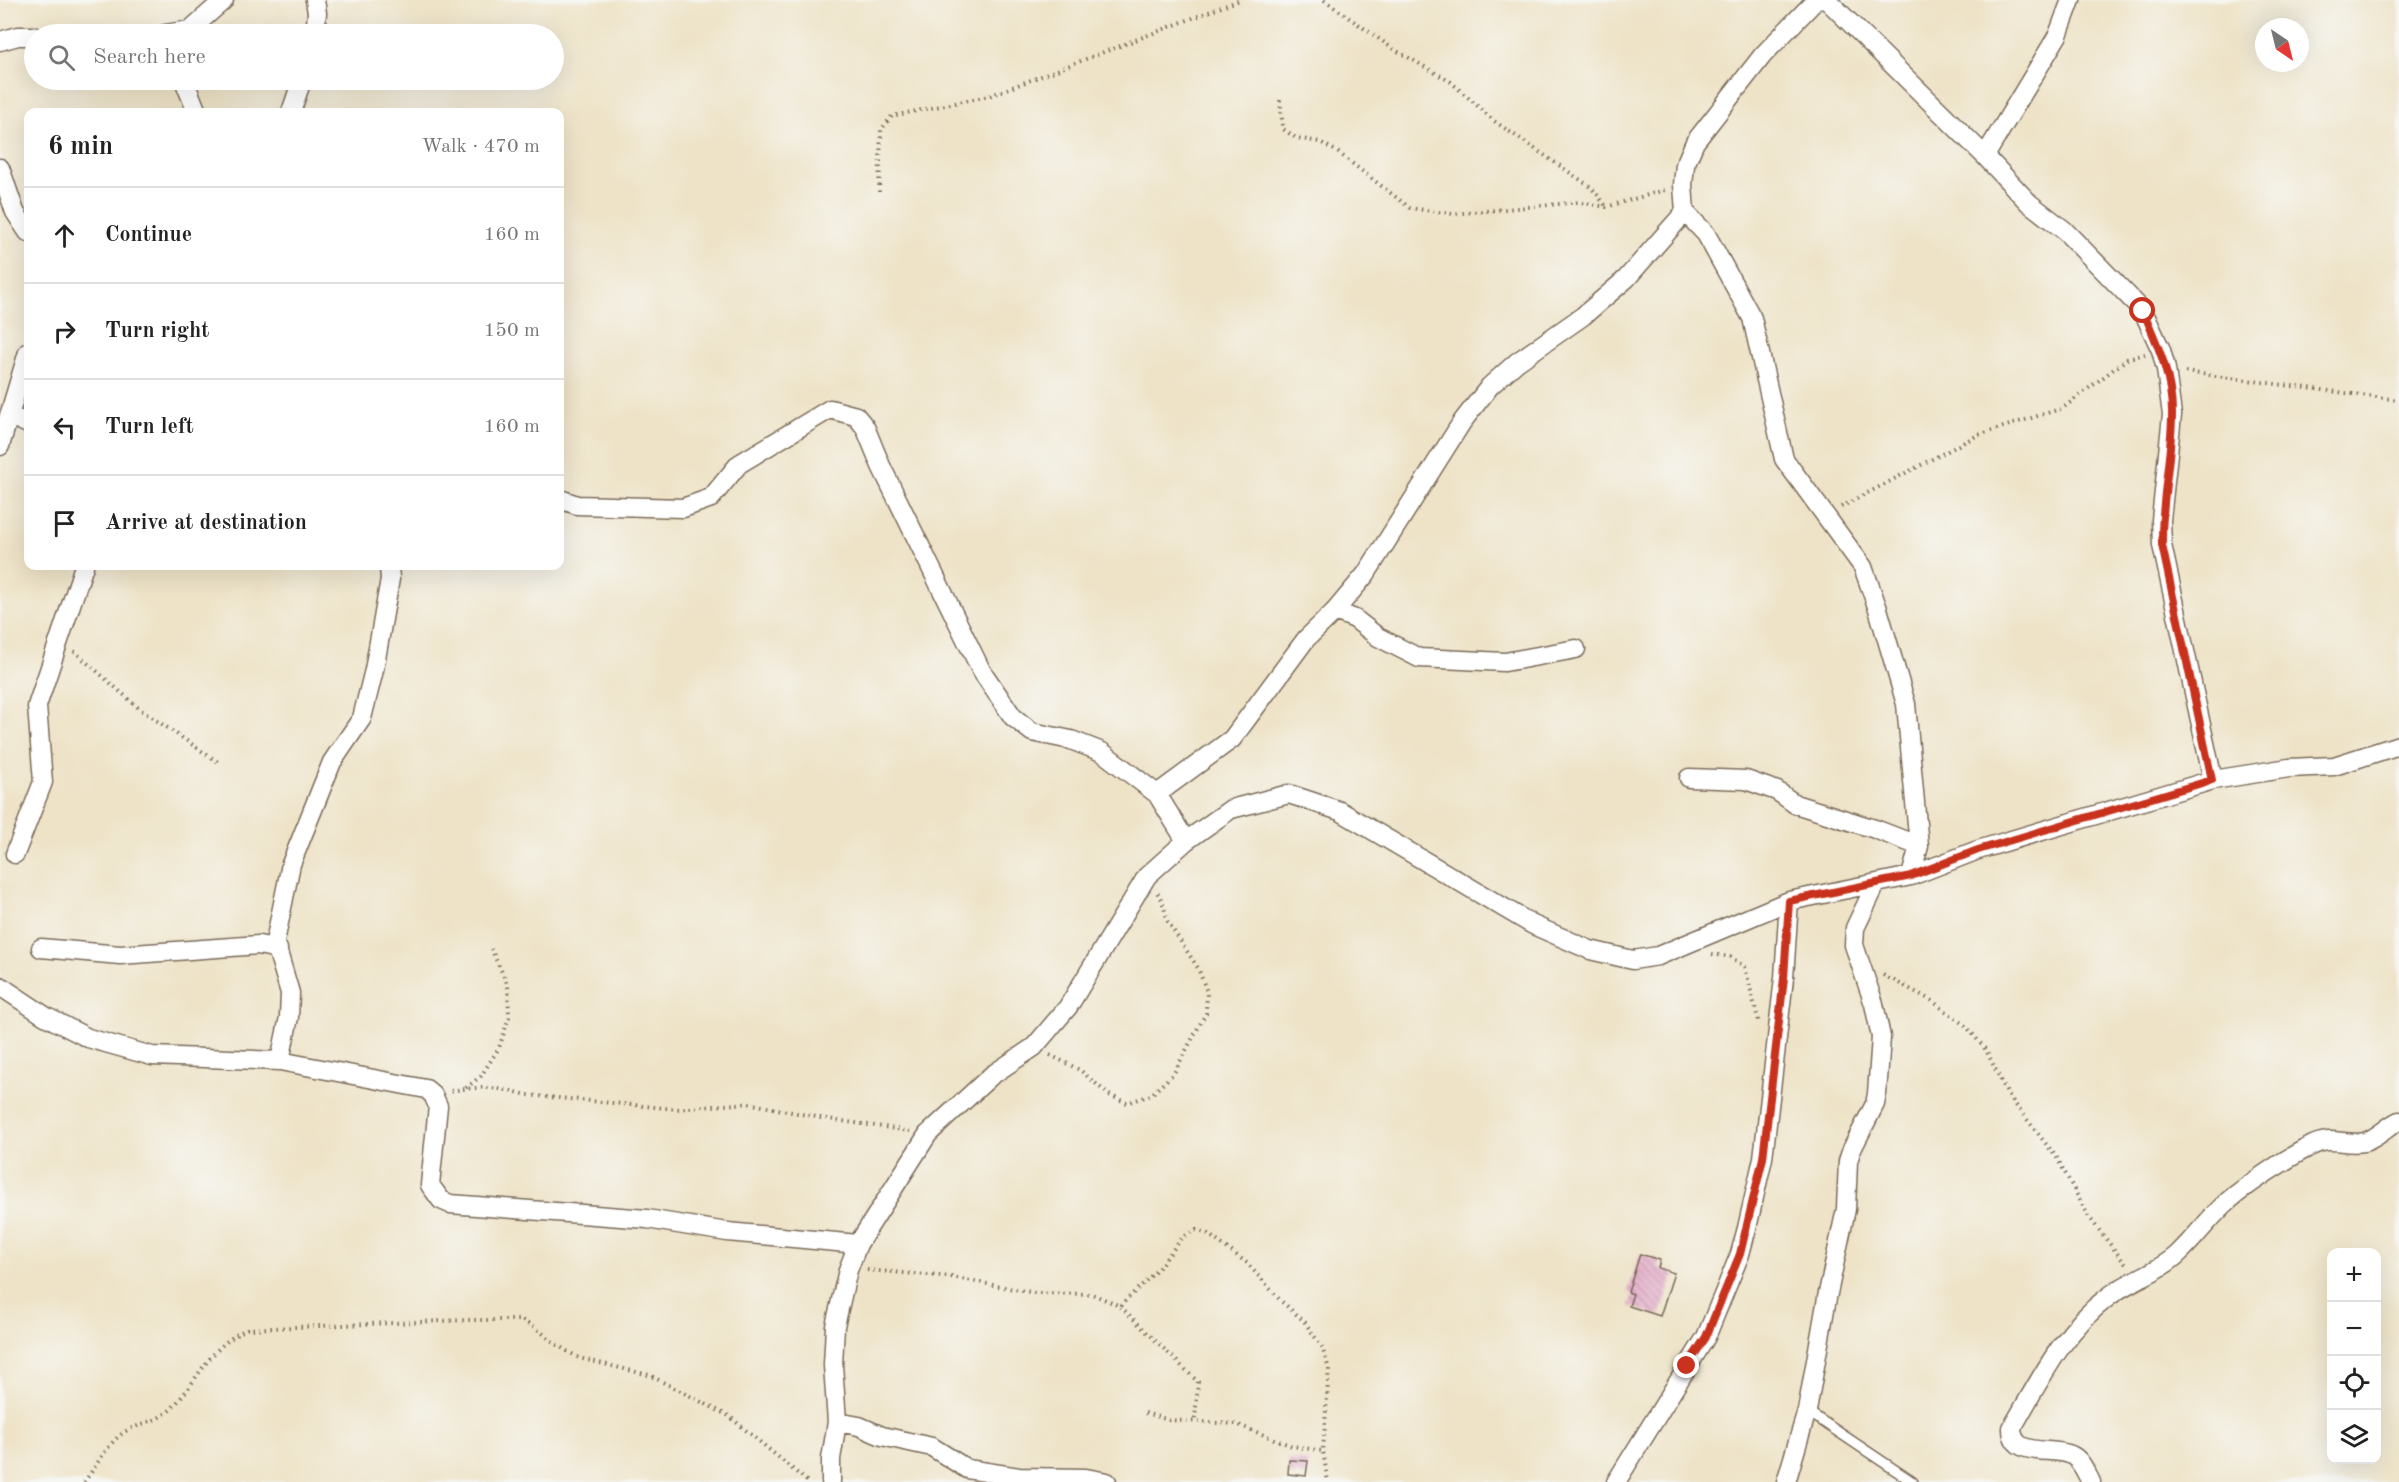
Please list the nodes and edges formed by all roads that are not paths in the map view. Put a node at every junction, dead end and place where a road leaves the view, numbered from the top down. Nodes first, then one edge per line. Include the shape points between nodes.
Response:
1 (224, 0) edge
2 (315, 0) edge
3 (1816, 0) edge
4 (1827, 0) edge
5 (2071, 0) edge
6 (198, 24) edge
7 (316, 24) edge
8 (24, 36) edge
9 (0, 41) edge
10 (188, 90) edge
11 (299, 90) edge
12 (195, 108) edge
13 (292, 108) edge
14 (1985, 156) junction
15 (0, 168) edge
16 (1685, 212) junction
17 (24, 226) edge
18 (24, 365) edge
19 (9, 414) junction
20 (24, 422) edge
21 (0, 446) edge
22 (564, 500) edge
23 (83, 570) edge
24 (389, 570) edge
25 (1335, 611) junction
26 (1576, 649) dead end
27 (2399, 745) edge
28 (1689, 778) dead end
29 (2212, 780) junction
30 (1157, 794) junction
31 (1186, 841) junction
32 (1919, 846) junction
33 (15, 854) dead end
34 (1911, 876) junction
35 (1876, 884) junction
36 (1789, 901) junction
37 (41, 948) dead end
38 (278, 950) junction
39 (0, 986) edge
40 (280, 1061) junction
41 (2399, 1121) edge
42 (858, 1244) junction
43 (1807, 1411) junction
44 (837, 1422) junction
45 (831, 1482) edge
46 (1107, 1482) edge
47 (1616, 1482) edge
48 (1786, 1482) edge
49 (1913, 1482) edge
50 (2091, 1482) edge

1 - 6 street
2 - 7 street
3 - 16 street via 1763,55 1695,142 1685,165
4 - 14 street
5 - 14 street via 2058,35
8 - 9 street
10 - 12 street
11 - 13 street
14 - 29 street via 2028,203 2064,230 2143,311 2161,350 2172,415 2162,545
15 - 17 street via 15,212
16 - 25 street via 1626,279 1490,386 1462,422 1366,574
16 - 32 street via 1706,234 1752,318 1784,459 1863,567 1906,704
18 - 19 street
19 - 20 street
19 - 21 street
22 - 30 street via 577,505 683,508 711,498 739,464 830,409 856,416 865,427 981,670 1013,717 1032,732 1071,740 1102,752
23 - 33 street via 37,706 43,782
24 - 38 street via 362,718 333,762 291,864 275,942
25 - 26 street via 1419,658 1505,662
25 - 30 street via 1306,639 1232,739
27 - 29 street via 2334,766 2289,768
28 - 32 street via 1746,780 1777,791 1795,804
29 - 34 street via 1978,850
30 - 31 street
31 - 36 street via 1231,809 1289,794 1340,811 1533,925 1590,950 1634,960 1658,956
31 - 42 street via 1147,876 1068,1007 1034,1047 992,1075 928,1134
32 - 34 street
34 - 35 street
35 - 36 street
35 - 43 street via 1853,935 1881,1036 1877,1094 1848,1161 1846,1209
36 - 47 street via 1763,1158 1740,1254 1706,1337
37 - 38 street via 120,955 259,945
38 - 40 street via 290,993
39 - 40 street via 88,1038 152,1056
40 - 42 street via 426,1089 434,1095 438,1106 430,1185 441,1200 450,1204 647,1219 727,1232
41 - 50 street via 2370,1140 2325,1140 2296,1154 2228,1201 2176,1256 2110,1295 2081,1319 2062,1343 2012,1428 2013,1440 2023,1448 2071,1455
42 - 44 street via 834,1326
43 - 48 street
43 - 49 lane
44 - 45 street
44 - 46 street via 932,1447 966,1469 1019,1477

